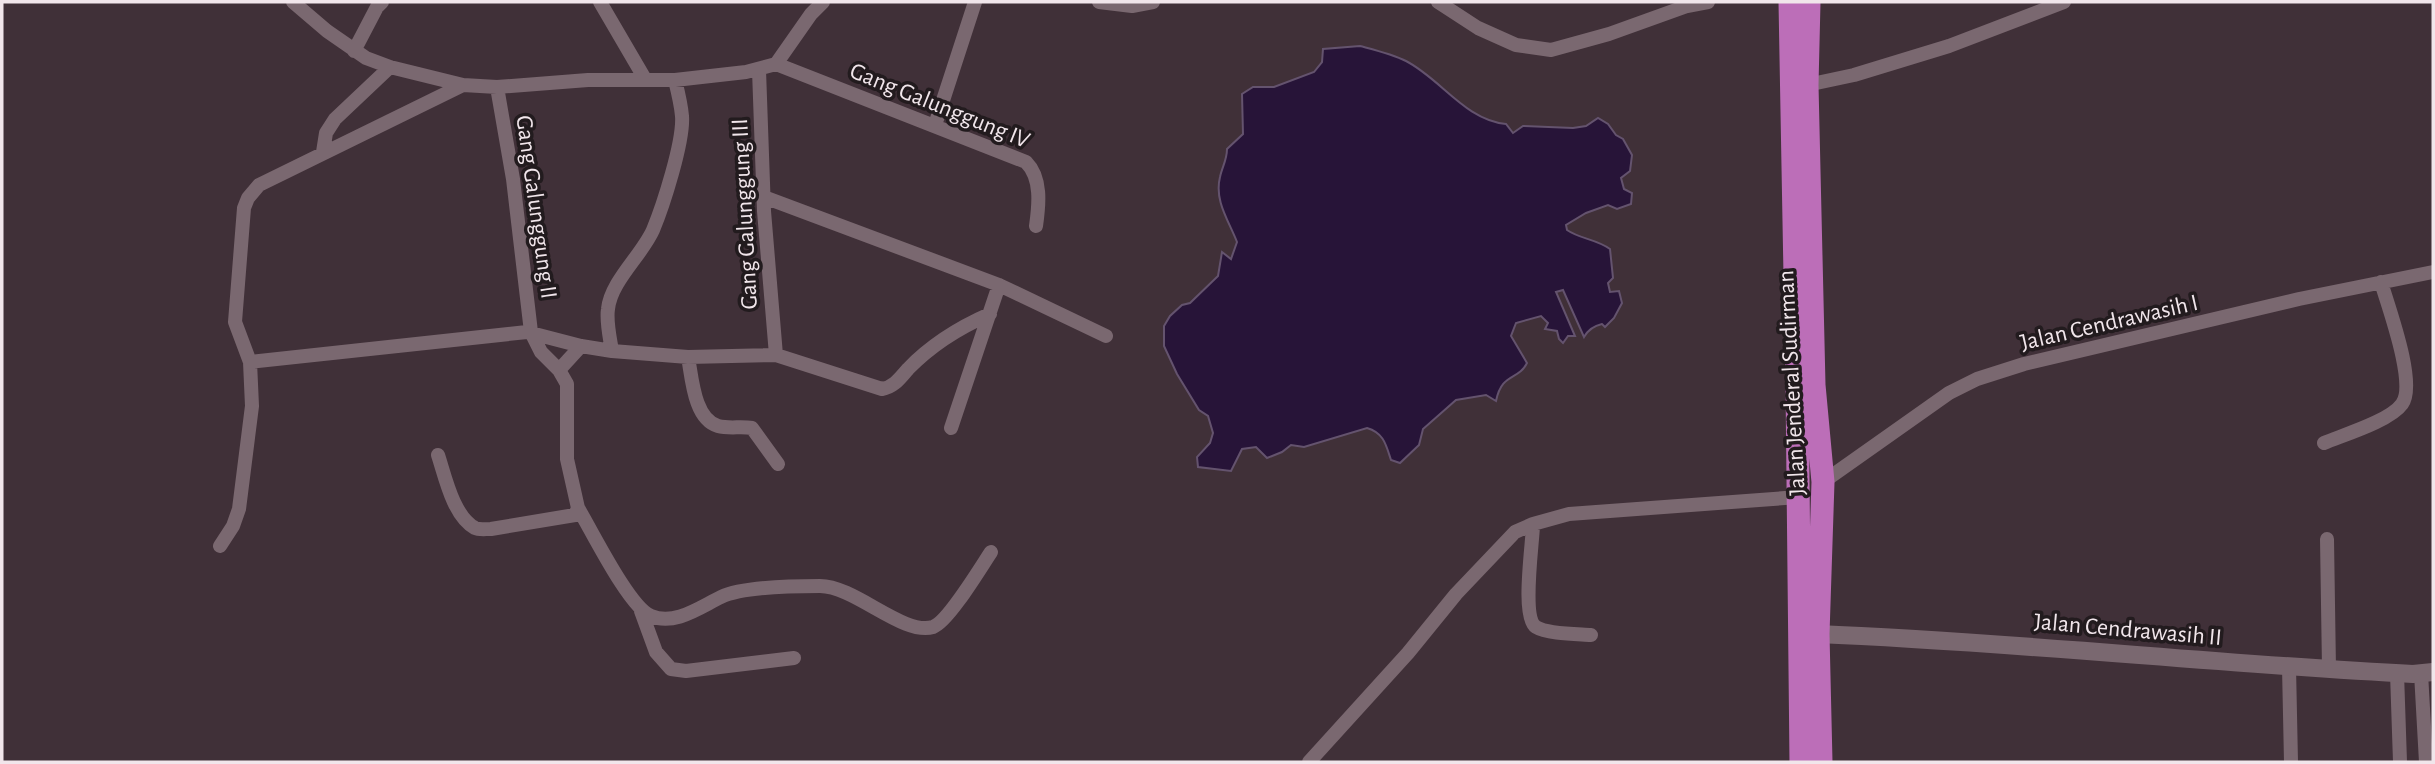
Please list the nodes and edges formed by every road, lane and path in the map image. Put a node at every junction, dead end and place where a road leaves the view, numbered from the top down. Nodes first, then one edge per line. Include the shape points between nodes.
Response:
1 (293, 2) edge
2 (382, 2) edge
3 (600, 2) edge
4 (823, 2) edge
5 (975, 2) edge
6 (1099, 2) edge
7 (1153, 2) edge
8 (1438, 2) edge
9 (1708, 2) edge
10 (1790, 2) edge
11 (1809, 2) edge
12 (2064, 2) edge
13 (354, 51) junction
14 (776, 64) junction
15 (390, 67) junction
16 (759, 69) junction
17 (645, 79) junction
18 (675, 79) junction
19 (463, 85) junction
20 (1807, 85) junction
21 (497, 88) junction
22 (934, 125) junction
23 (323, 152) junction
24 (764, 197) junction
25 (1036, 226) dead end
26 (2433, 272) edge
27 (2381, 282) junction
28 (999, 285) junction
29 (990, 314) junction
30 (531, 332) junction
31 (1106, 336) dead end
32 (581, 346) junction
33 (612, 351) junction
34 (776, 355) junction
35 (688, 357) junction
36 (250, 362) junction
37 (559, 370) junction
38 (1805, 385) junction
39 (951, 428) dead end
40 (2323, 443) dead end
41 (438, 455) dead end
42 (778, 464) dead end
43 (1824, 482) junction
44 (1799, 497) junction
45 (578, 508) junction
46 (1533, 524) junction
47 (2327, 539) dead end
48 (220, 546) dead end
49 (991, 552) dead end
50 (641, 611) junction
51 (1818, 634) junction
52 (1591, 635) dead end
53 (794, 658) dead end
54 (2289, 667) junction
55 (2329, 669) junction
56 (2397, 673) junction
57 (2427, 673) edge
58 (1309, 762) edge
59 (1801, 762) edge
60 (1821, 762) edge
61 (2291, 762) edge
62 (2400, 762) edge
63 (2426, 762) edge

1 - 13 street
2 - 13 street
3 - 17 street
4 - 14 street
5 - 22 street
6 - 7 street via 1132,6
8 - 9 street via 1516,45 1550,50
10 - 38 highway, Jalan Jenderal Sudirman
11 - 20 highway, Jalan Jenderal Sudirman
12 - 20 street via 1949,46
13 - 15 street
14 - 16 street
14 - 22 street, Gang Galunggung IV
15 - 19 street
15 - 23 street via 335,119 326,133
16 - 18 street
16 - 24 street, Gang Galunggung III
17 - 18 street
17 - 21 street
18 - 33 street via 682,136 653,229 609,302
19 - 21 street
19 - 23 street
20 - 38 highway, Jalan Jenderal Sudirman
21 - 30 street, Gang Galunggung II
22 - 25 street, Gang Galunggung IV via 1032,168 1038,198
23 - 36 street via 259,185 244,208 235,321
24 - 28 street
24 - 34 street, Gang Galunggung III
26 - 27 street, Jalan Cendrawasih I
27 - 40 street via 2407,373 2406,394 2402,405 2376,422
27 - 43 street, Jalan Cendrawasih I via 1977,379 1949,393
28 - 29 street
28 - 31 street
29 - 34 street via 944,337 888,388 878,389
29 - 39 street
30 - 32 street
30 - 36 street
30 - 37 street via 541,352
32 - 33 street
32 - 37 street
33 - 35 street
34 - 35 street
35 - 42 street via 706,420 722,427 752,428
36 - 48 street via 252,406 239,509
37 - 45 street via 567,384 567,459
38 - 43 highway, Jalan Jenderal Sudirman
38 - 44 highway, Jalan Jenderal Sudirman
41 - 45 street via 453,502 477,530 569,517
43 - 51 highway, Jalan Jenderal Sudirman
44 - 46 street via 1569,514
44 - 59 highway, Jalan Jenderal Sudirman
45 - 50 street
46 - 52 street via 1530,619 1536,627
46 - 58 street via 1515,532 1456,594
47 - 55 street
49 - 50 street via 942,622 930,627 912,625 823,586 733,592 664,619
50 - 53 street via 656,652 670,669
51 - 54 street, Jalan Cendrawasih II
51 - 60 highway, Jalan Jenderal Sudirman
54 - 55 street, Jalan Cendrawasih II
54 - 61 street
55 - 56 street, Jalan Cendrawasih II
56 - 57 street, Jalan Cendrawasih II
56 - 62 street
57 - 63 street

